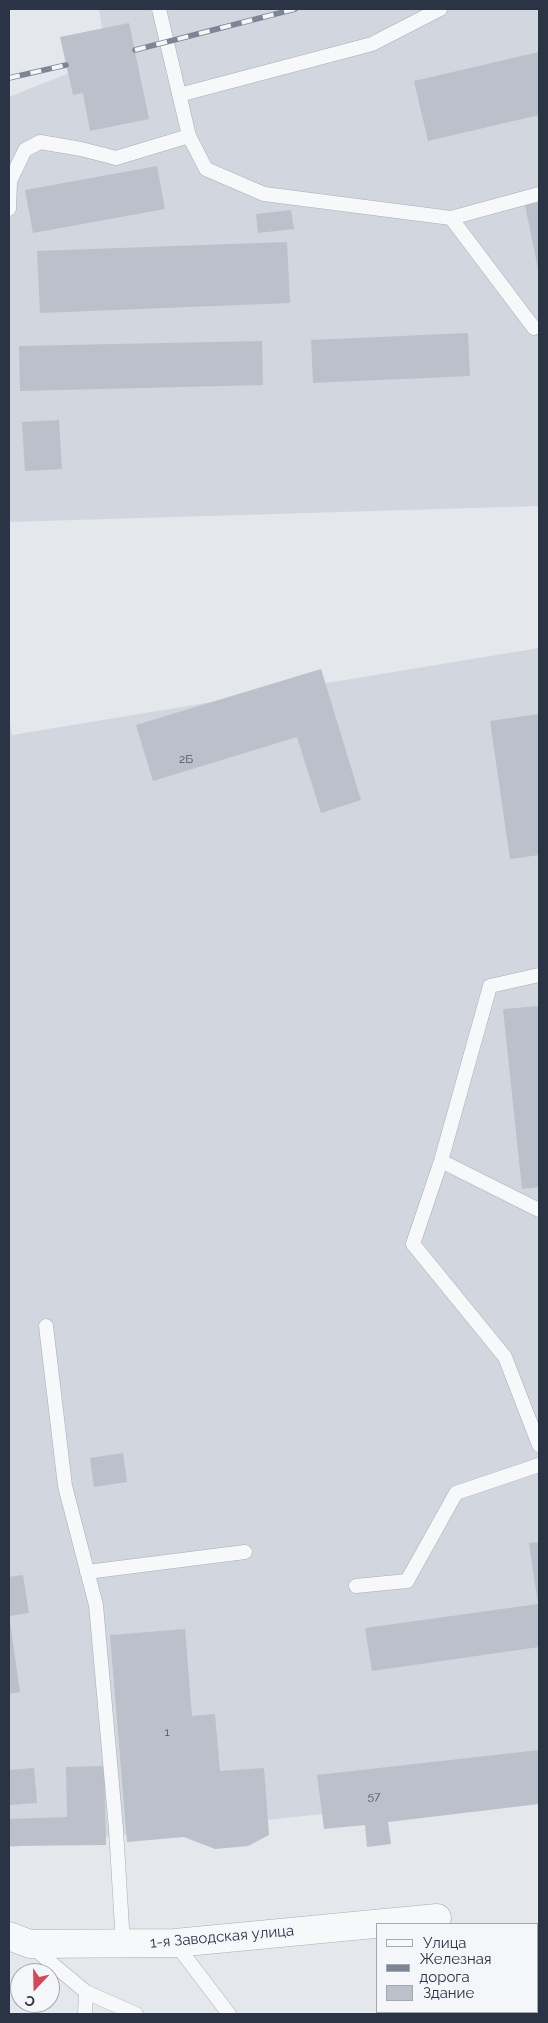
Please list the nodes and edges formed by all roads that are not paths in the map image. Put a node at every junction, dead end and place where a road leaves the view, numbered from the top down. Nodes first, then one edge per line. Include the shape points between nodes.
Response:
1 (159, 9) edge
2 (440, 9) edge
3 (179, 95) junction
4 (189, 136) junction
5 (539, 194) edge
6 (9, 209) edge
7 (451, 218) junction
8 (534, 328) dead end
9 (539, 975) edge
10 (441, 1161) junction
11 (539, 1210) edge
12 (46, 1326) dead end
13 (539, 1445) edge
14 (539, 1464) edge
15 (245, 1552) dead end
16 (87, 1572) junction
17 (356, 1586) dead end
18 (437, 1918) dead end
19 (385, 1923) edge
20 (376, 1924) edge
21 (19, 1940) edge
22 (175, 1943) junction
23 (123, 1944) junction
24 (86, 1992) junction
25 (85, 2014) edge
26 (136, 2014) edge
27 (228, 2014) edge

1 - 3 lane
2 - 3 lane via 372,44
3 - 4 lane
4 - 6 lane via 116,158 40,142 26,150 10,181
4 - 7 lane via 206,169 264,194
5 - 7 lane
7 - 8 lane
9 - 10 lane via 490,986
10 - 11 lane
10 - 13 lane via 414,1244 505,1357
12 - 16 lane via 65,1486
14 - 17 lane via 456,1493 407,1581
15 - 16 lane
16 - 23 lane via 96,1605
18 - 19 street, 1-я Заводская улица
20 - 22 street, 1-я Заводская улица
21 - 23 street, 1-я Заводская улица
21 - 24 lane
22 - 23 street, 1-я Заводская улица
22 - 27 lane
24 - 25 lane
24 - 26 lane

